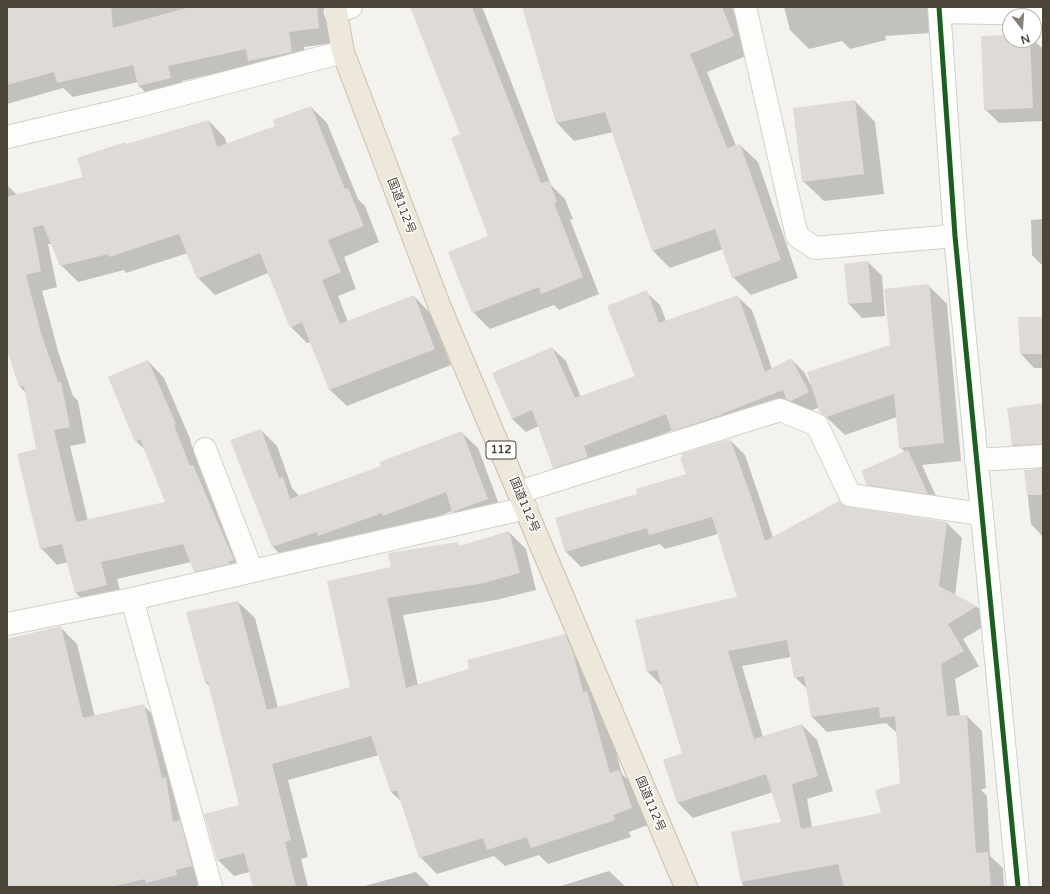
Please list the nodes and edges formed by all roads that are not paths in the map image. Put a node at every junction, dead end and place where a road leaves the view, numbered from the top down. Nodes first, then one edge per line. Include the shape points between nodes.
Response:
1 (745, 7) edge
2 (340, 9) edge
3 (939, 10) edge
4 (1043, 14) edge
5 (343, 52) junction
6 (7, 137) edge
7 (955, 236) junction
8 (205, 449) dead end
9 (1043, 456) edge
10 (976, 460) junction
11 (522, 500) junction
12 (982, 514) junction
13 (252, 572) junction
14 (132, 599) junction
15 (7, 624) edge
16 (211, 887) edge
17 (686, 887) edge
18 (1018, 887) edge

1 - 7 street via 797,236 815,248
2 - 5 highway, 国道112号 / 112
3 - 4 street
3 - 7 street
5 - 6 street via 126,109
5 - 11 highway, 国道112号 / 112 via 441,310
7 - 10 street
8 - 13 street
9 - 10 street
10 - 12 street
11 - 12 street via 780,410 817,424 850,495
11 - 13 street
11 - 17 highway, 国道112号 / 112
12 - 18 street
13 - 14 street
14 - 15 street
14 - 16 street

